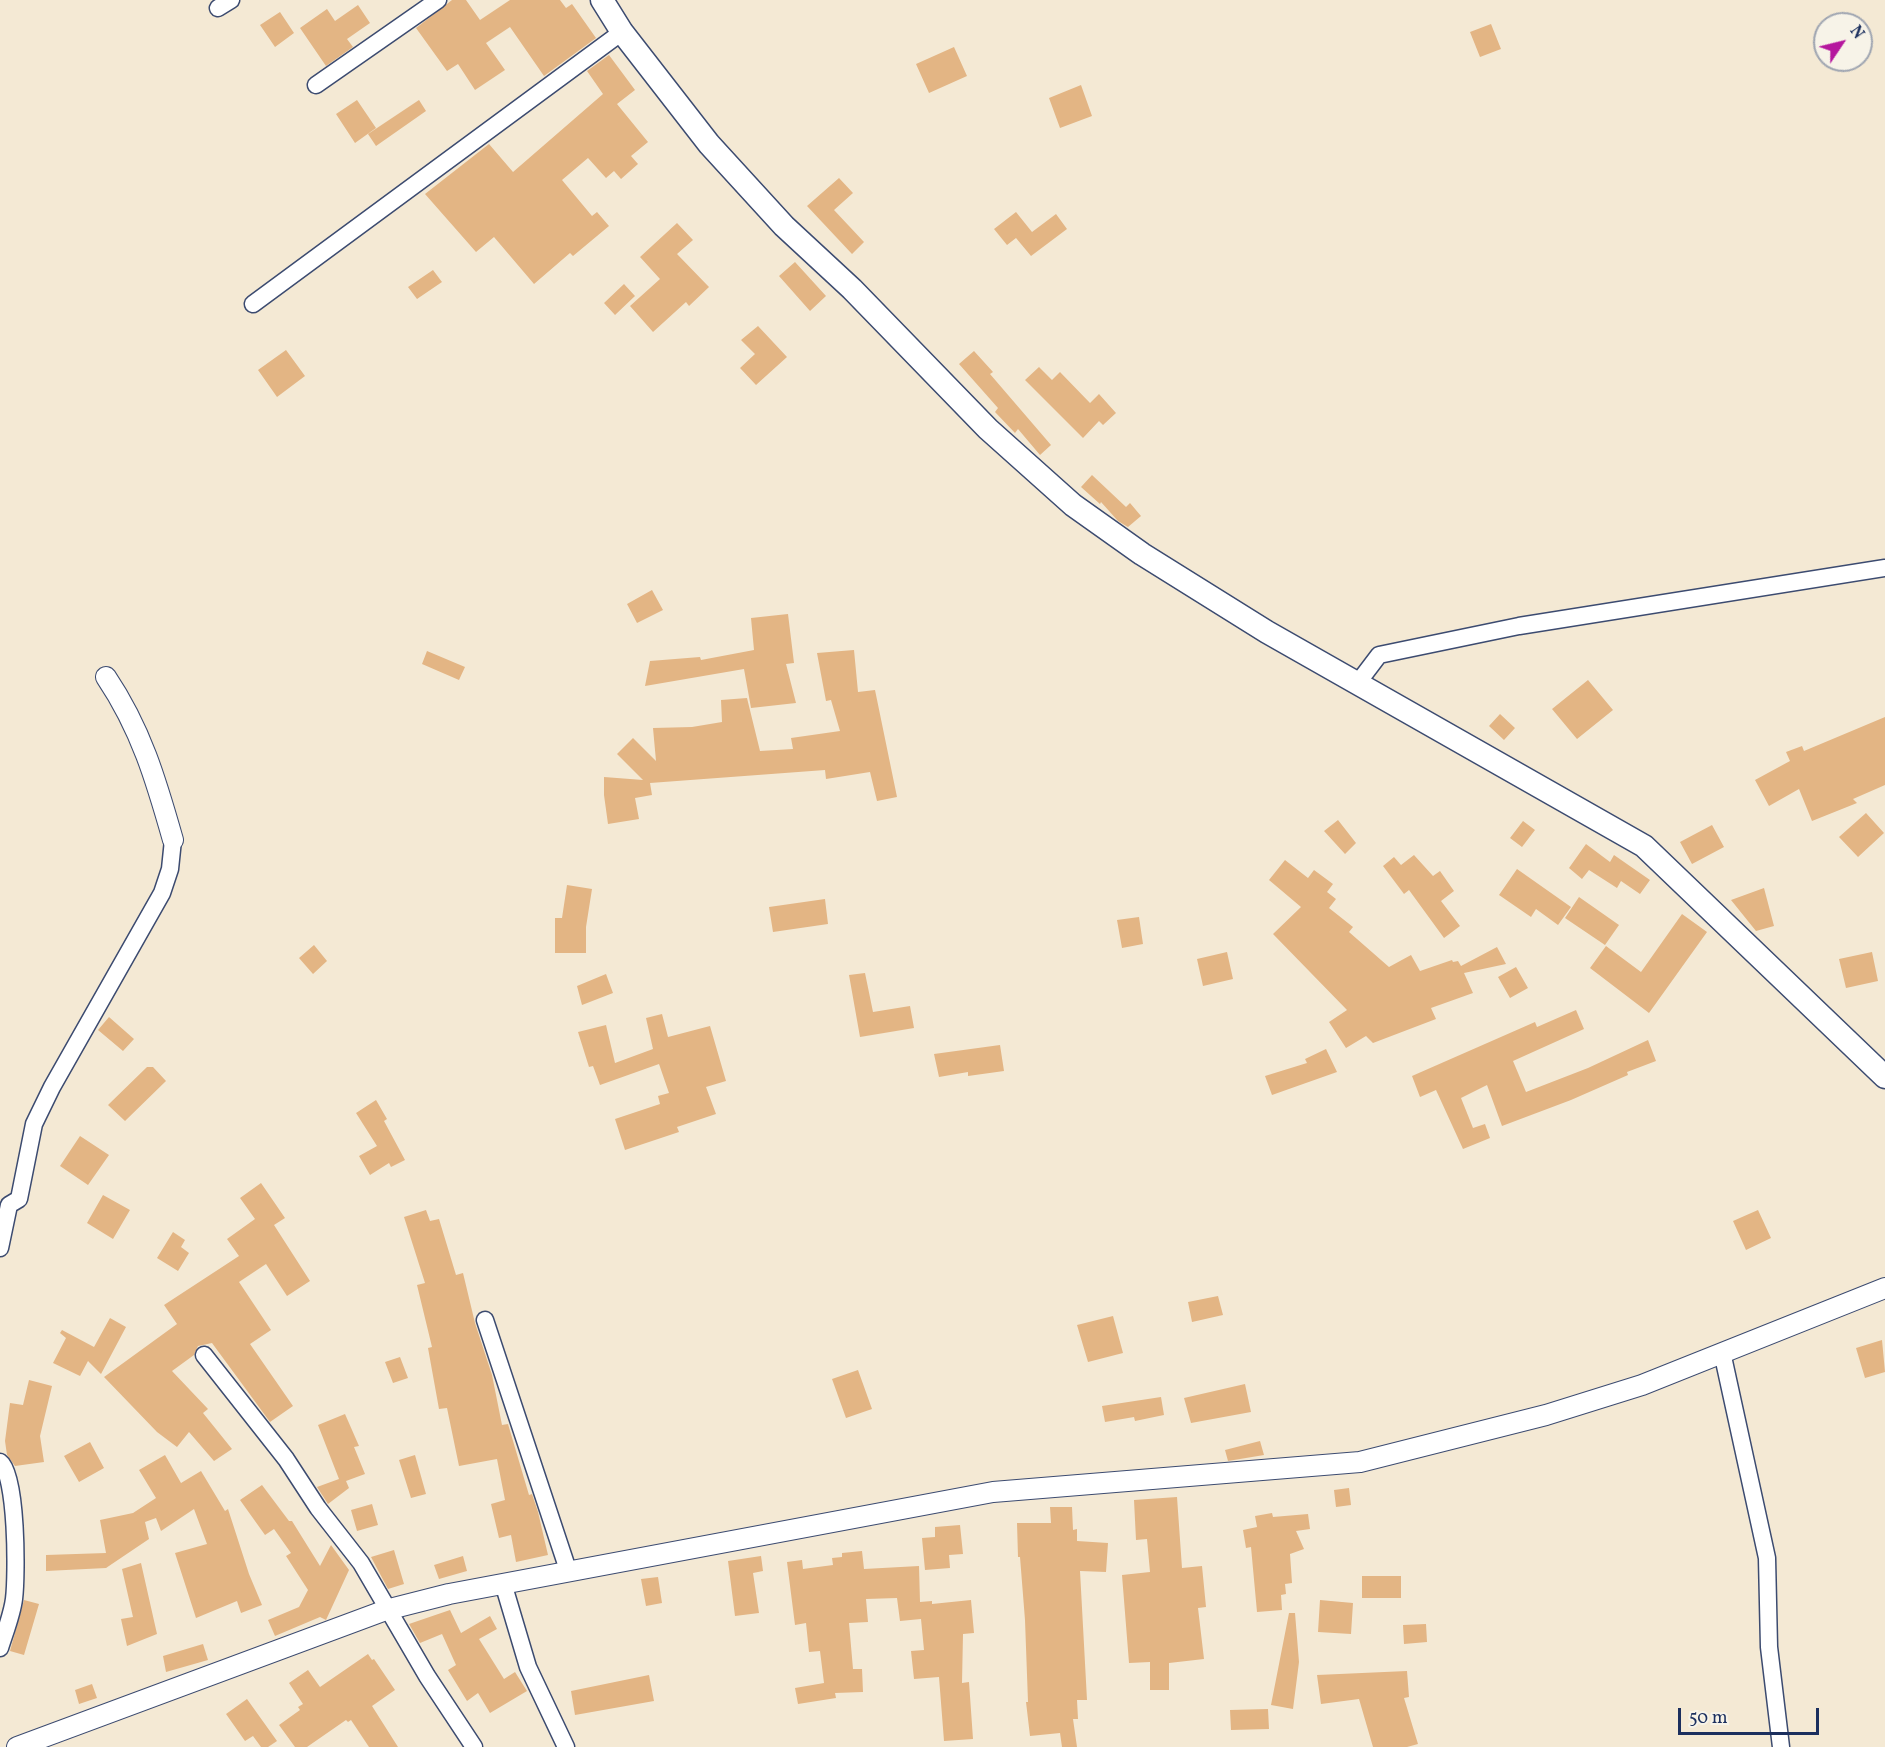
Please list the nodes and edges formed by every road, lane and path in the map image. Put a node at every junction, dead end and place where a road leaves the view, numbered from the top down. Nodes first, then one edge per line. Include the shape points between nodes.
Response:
1 (438, 0) edge
2 (602, 0) edge
3 (622, 32) junction
4 (316, 84) dead end
5 (253, 304) dead end
6 (1885, 568) edge
7 (106, 677) dead end
8 (1357, 684) junction
9 (174, 840) joint
10 (1885, 1077) edge
11 (0, 1248) edge
12 (1885, 1288) edge
13 (484, 1320) dead end
14 (1722, 1352) junction
15 (204, 1354) dead end
16 (0, 1462) edge
17 (568, 1570) junction
18 (503, 1583) junction
19 (387, 1610) junction
20 (0, 1648) edge
21 (17, 1747) edge
22 (474, 1747) edge
23 (566, 1747) edge
24 (1781, 1747) edge

1 - 4 street
2 - 3 main road
3 - 5 street
3 - 8 main road via 709,144 783,226 852,289 988,429 1064,497 1142,554
6 - 8 street via 1519,626 1379,655
7 - 9 street via 127,708 144,746
8 - 10 main road via 1644,846
9 - 11 street via 162,894 34,1124 19,1199 9,1205
12 - 14 street
13 - 17 street
14 - 17 street via 1642,1385 1546,1415 1360,1462 993,1492
14 - 24 street via 1767,1558 1769,1647
15 - 19 street via 361,1563
16 - 20 street via 6,1466 13,1496 14,1599
17 - 18 street
18 - 19 street
18 - 23 street via 528,1667
19 - 21 street
19 - 22 street

